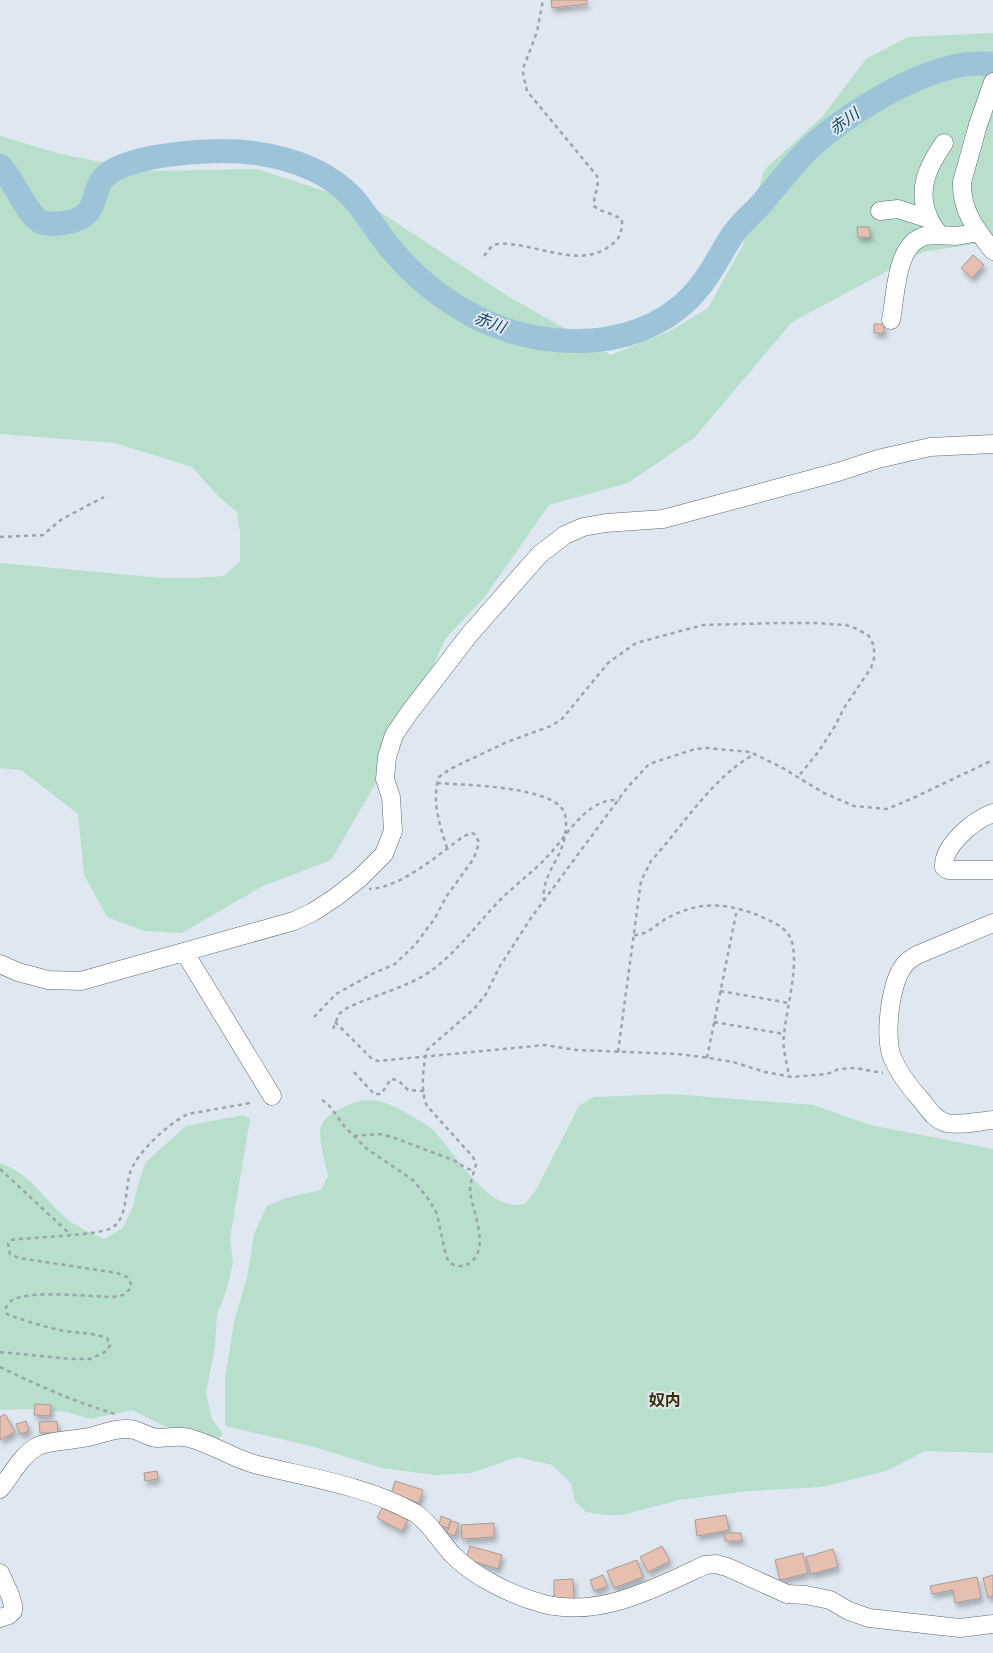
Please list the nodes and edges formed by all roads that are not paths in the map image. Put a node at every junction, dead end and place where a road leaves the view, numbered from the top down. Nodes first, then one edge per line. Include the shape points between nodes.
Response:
1 (993, 82) edge
2 (944, 143) dead end
3 (880, 211) dead end
4 (929, 219) junction
5 (979, 232) junction
6 (940, 235) junction
7 (993, 251) edge
8 (891, 320) dead end
9 (993, 444) edge
10 (993, 813) edge
11 (993, 870) edge
12 (993, 923) edge
13 (185, 952) junction
14 (0, 964) edge
15 (272, 1096) dead end
16 (993, 1120) edge
17 (0, 1489) edge
18 (0, 1573) edge
19 (0, 1618) edge
20 (993, 1624) edge

1 - 5 street via 961,190 968,216
2 - 4 street via 928,167 925,181 924,202
3 - 4 street via 898,210
4 - 6 street
5 - 6 street
5 - 7 street
6 - 8 street via 924,236 915,241 905,254 896,276
9 - 13 street via 930,447 664,519 606,523 583,527 566,535 540,554 469,635 394,735 385,779 391,797 393,831 384,854 358,880 313,912 294,921
10 - 11 street via 974,822 952,844 944,867 948,870
12 - 16 street via 916,955 907,962 893,993 889,1015 892,1057 935,1118 948,1123
13 - 14 street via 80,981 48,980
13 - 15 street
17 - 20 street via 25,1457 40,1446 129,1429 152,1437 186,1437 247,1462 382,1498 417,1514 459,1561 477,1575 544,1604 601,1605 631,1597 705,1565 716,1564 787,1594 830,1600 868,1618 960,1628
18 - 19 street via 13,1605 13,1611

